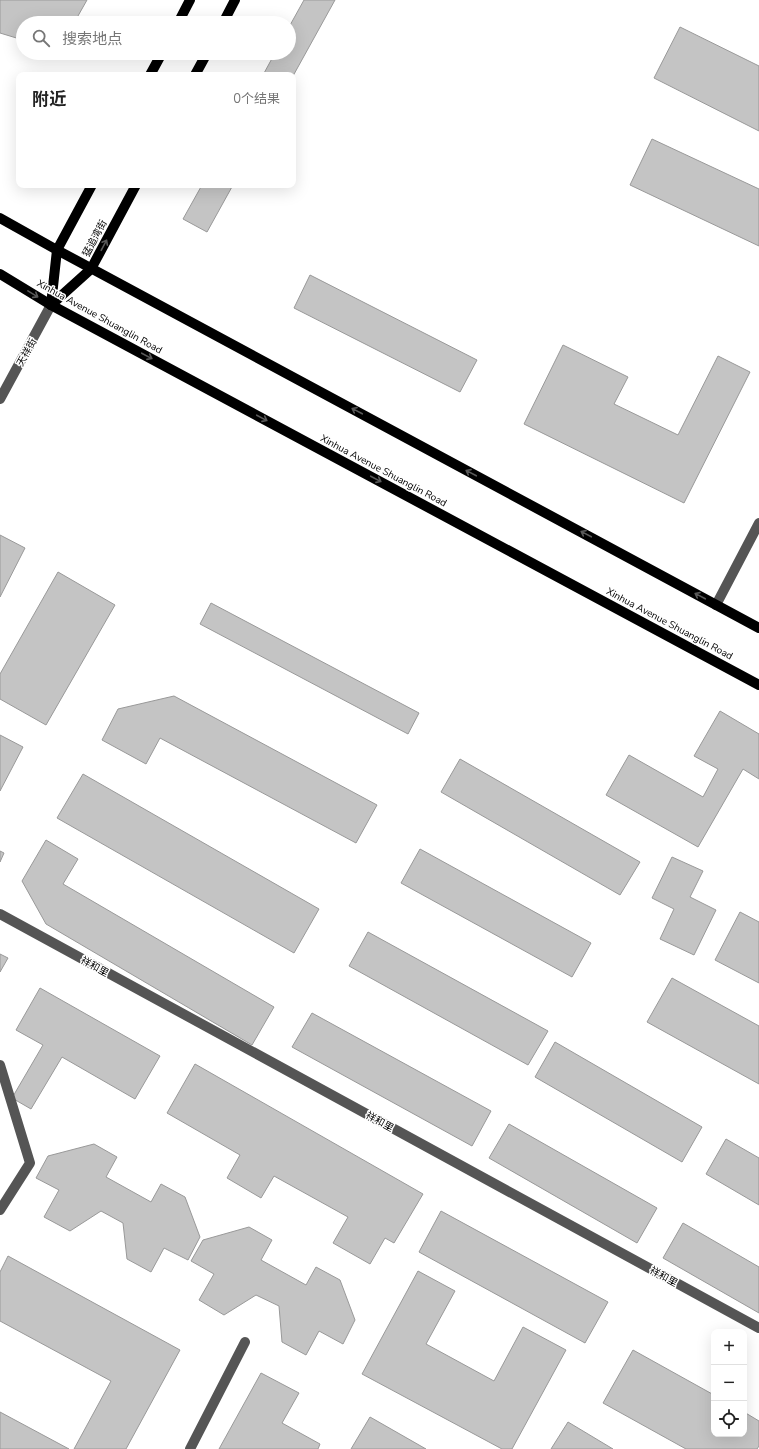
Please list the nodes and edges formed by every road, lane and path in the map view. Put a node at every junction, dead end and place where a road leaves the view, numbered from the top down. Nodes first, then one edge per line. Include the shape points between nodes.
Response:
1 (190, 0) edge
2 (235, 0) edge
3 (182, 16) edge
4 (226, 16) edge
5 (158, 60) edge
6 (202, 60) edge
7 (152, 72) edge
8 (196, 72) edge
9 (90, 188) edge
10 (134, 188) edge
11 (0, 218) edge
12 (57, 250) junction
13 (92, 269) junction
14 (0, 274) edge
15 (51, 304) junction
16 (0, 399) edge
17 (759, 523) edge
18 (716, 604) junction
19 (759, 628) edge
20 (759, 685) edge
21 (0, 914) edge
22 (0, 1065) edge
23 (0, 1210) edge
24 (759, 1328) edge
25 (245, 1342) dead end
26 (190, 1449) edge

1 - 3 main road
2 - 4 main road
5 - 7 main road
6 - 8 main road
9 - 12 main road
13 -> 10 main road, 猛追湾街
11 - 12 main road
12 - 13 main road
12 - 15 main road
13 - 15 main road, 猛追湾街
18 -> 13 main road
14 -> 15 main road, Xinhua Avenue Shuanglin Road
15 - 16 street, 天祥街
15 -> 20 main road, Xinhua Avenue Shuanglin Road
17 - 18 street
18 - 19 main road
21 - 24 street, 祥和里
22 - 23 street via 30,1163
25 - 26 street

